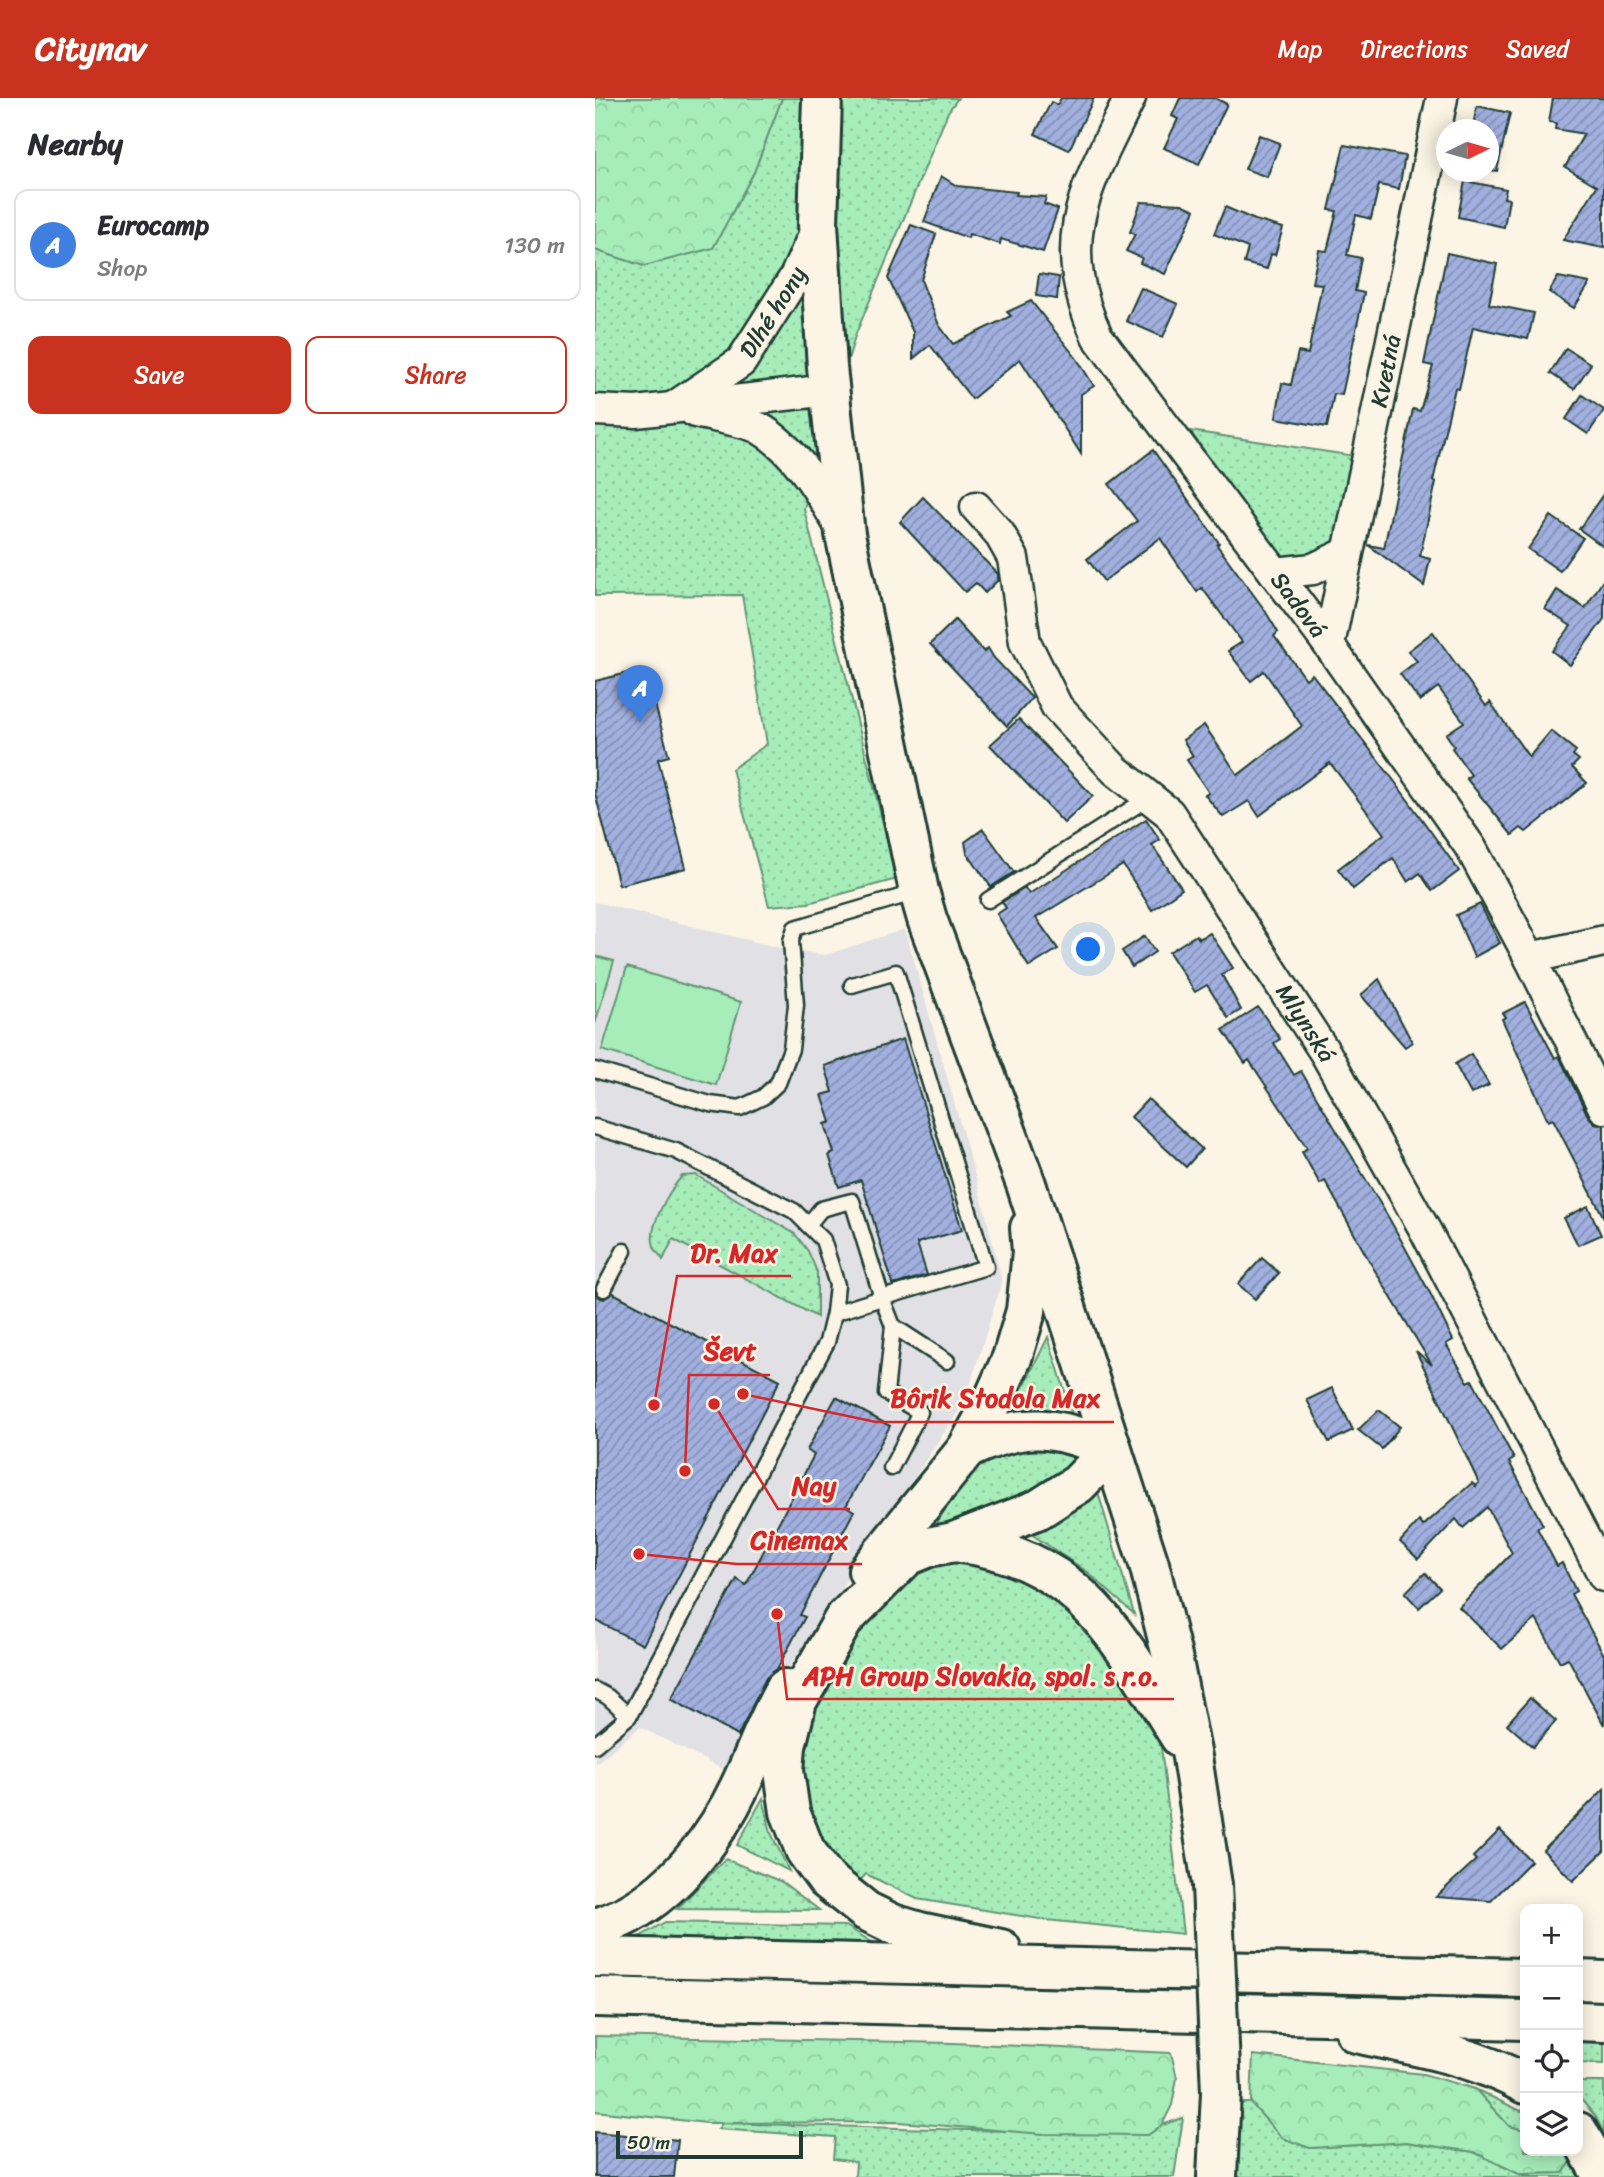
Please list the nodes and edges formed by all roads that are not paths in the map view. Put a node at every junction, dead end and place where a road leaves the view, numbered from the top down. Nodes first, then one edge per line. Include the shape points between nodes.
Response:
1 (822, 98) edge
2 (1130, 98) edge
3 (1442, 98) edge
4 (818, 224) junction
5 (829, 390) junction
6 (674, 407) junction
7 (595, 410) edge
8 (975, 506) dead end
9 (845, 534) junction
10 (1347, 553) junction
11 (1275, 573) junction
12 (1329, 645) junction
13 (871, 665) junction
14 (1150, 797) junction
15 (919, 891) junction
16 (988, 900) dead end
17 (1604, 941) edge
18 (1530, 958) junction
19 (852, 985) dead end
20 (981, 1061) junction
21 (595, 1070) edge
22 (1604, 1108) edge
23 (595, 1127) edge
24 (1026, 1184) junction
25 (808, 1225) junction
26 (624, 1251) dead end
27 (604, 1289) dead end
28 (882, 1298) junction
29 (834, 1313) junction
30 (893, 1326) junction
31 (947, 1361) dead end
32 (967, 1449) junction
33 (1112, 1449) junction
34 (891, 1468) dead end
35 (954, 1542) junction
36 (1604, 1576) edge
37 (595, 1690) edge
38 (629, 1716) junction
39 (595, 1745) edge
40 (1192, 1757) junction
41 (595, 1929) edge
42 (595, 1957) edge
43 (1095, 1969) junction
44 (1520, 1979) edge
45 (1583, 1980) edge
46 (1604, 1980) edge
47 (595, 1997) edge
48 (1269, 2014) junction
49 (1520, 2020) edge
50 (1583, 2021) edge
51 (1604, 2022) edge
52 (1520, 2081) edge
53 (1583, 2141) edge
54 (1217, 2177) edge
55 (1603, 2177) edge

1 - 4 main road
2 - 11 street, Sadová via 1080,212 1075,264 1086,312 1110,356
3 - 10 street, Kvetná
4 - 5 main road
4 - 6 street, Dlhé hony via 795,277 741,362
5 - 6 street, Dlhé hony
5 - 9 main road
6 - 7 street, Dlhé hony via 636,412
6 - 9 street via 758,428 791,454
8 - 14 street, Mlynská via 1013,558 1025,642 1057,707 1115,770
9 - 13 main road
10 - 11 street via 1313,569
10 - 12 street, Kvetná
11 - 12 street, Sadová
12 - 18 street, Sadová via 1471,848
13 - 15 main road
13 - 20 main road via 950,913
14 - 16 lane
14 - 36 street, Mlynská via 1176,822 1327,1054 1425,1230
15 - 20 main road
15 - 21 lane via 795,928 791,941 796,1004 791,1049 778,1083 763,1097 740,1108 710,1104
17 - 18 street
18 - 22 street, Sadová
19 - 28 lane via 896,972 985,1267
20 - 24 main road
23 - 25 lane via 676,1152 794,1211
24 - 32 main road via 1032,1252 1026,1311 1012,1358
24 - 33 main road
25 - 28 lane via 821,1209 852,1201
25 - 29 lane via 823,1240 834,1274
26 - 27 lane
28 - 29 lane
28 - 30 lane
29 - 38 lane via 827,1342
30 - 31 lane
30 - 34 lane via 886,1392 920,1412
32 - 33 main road via 1014,1430 1040,1428
32 - 41 main road via 801,1658 766,1722 740,1787 699,1852 644,1904
33 - 35 main road via 1054,1501
33 - 40 main road via 1161,1611
35 - 40 main road via 1013,1554 1086,1602 1116,1633
35 - 43 main road via 907,1556 844,1619 797,1701 784,1771 797,1830 826,1879 866,1912 920,1932
37 - 38 lane
38 - 39 lane
40 - 54 main road, bridge via 1212,1885 1221,2092
42 - 43 main road
43 - 44 main road
45 - 46 main road
47 - 48 main road
48 - 49 main road
48 - 52 main road via 1469,2059
50 - 51 main road
53 - 55 main road

